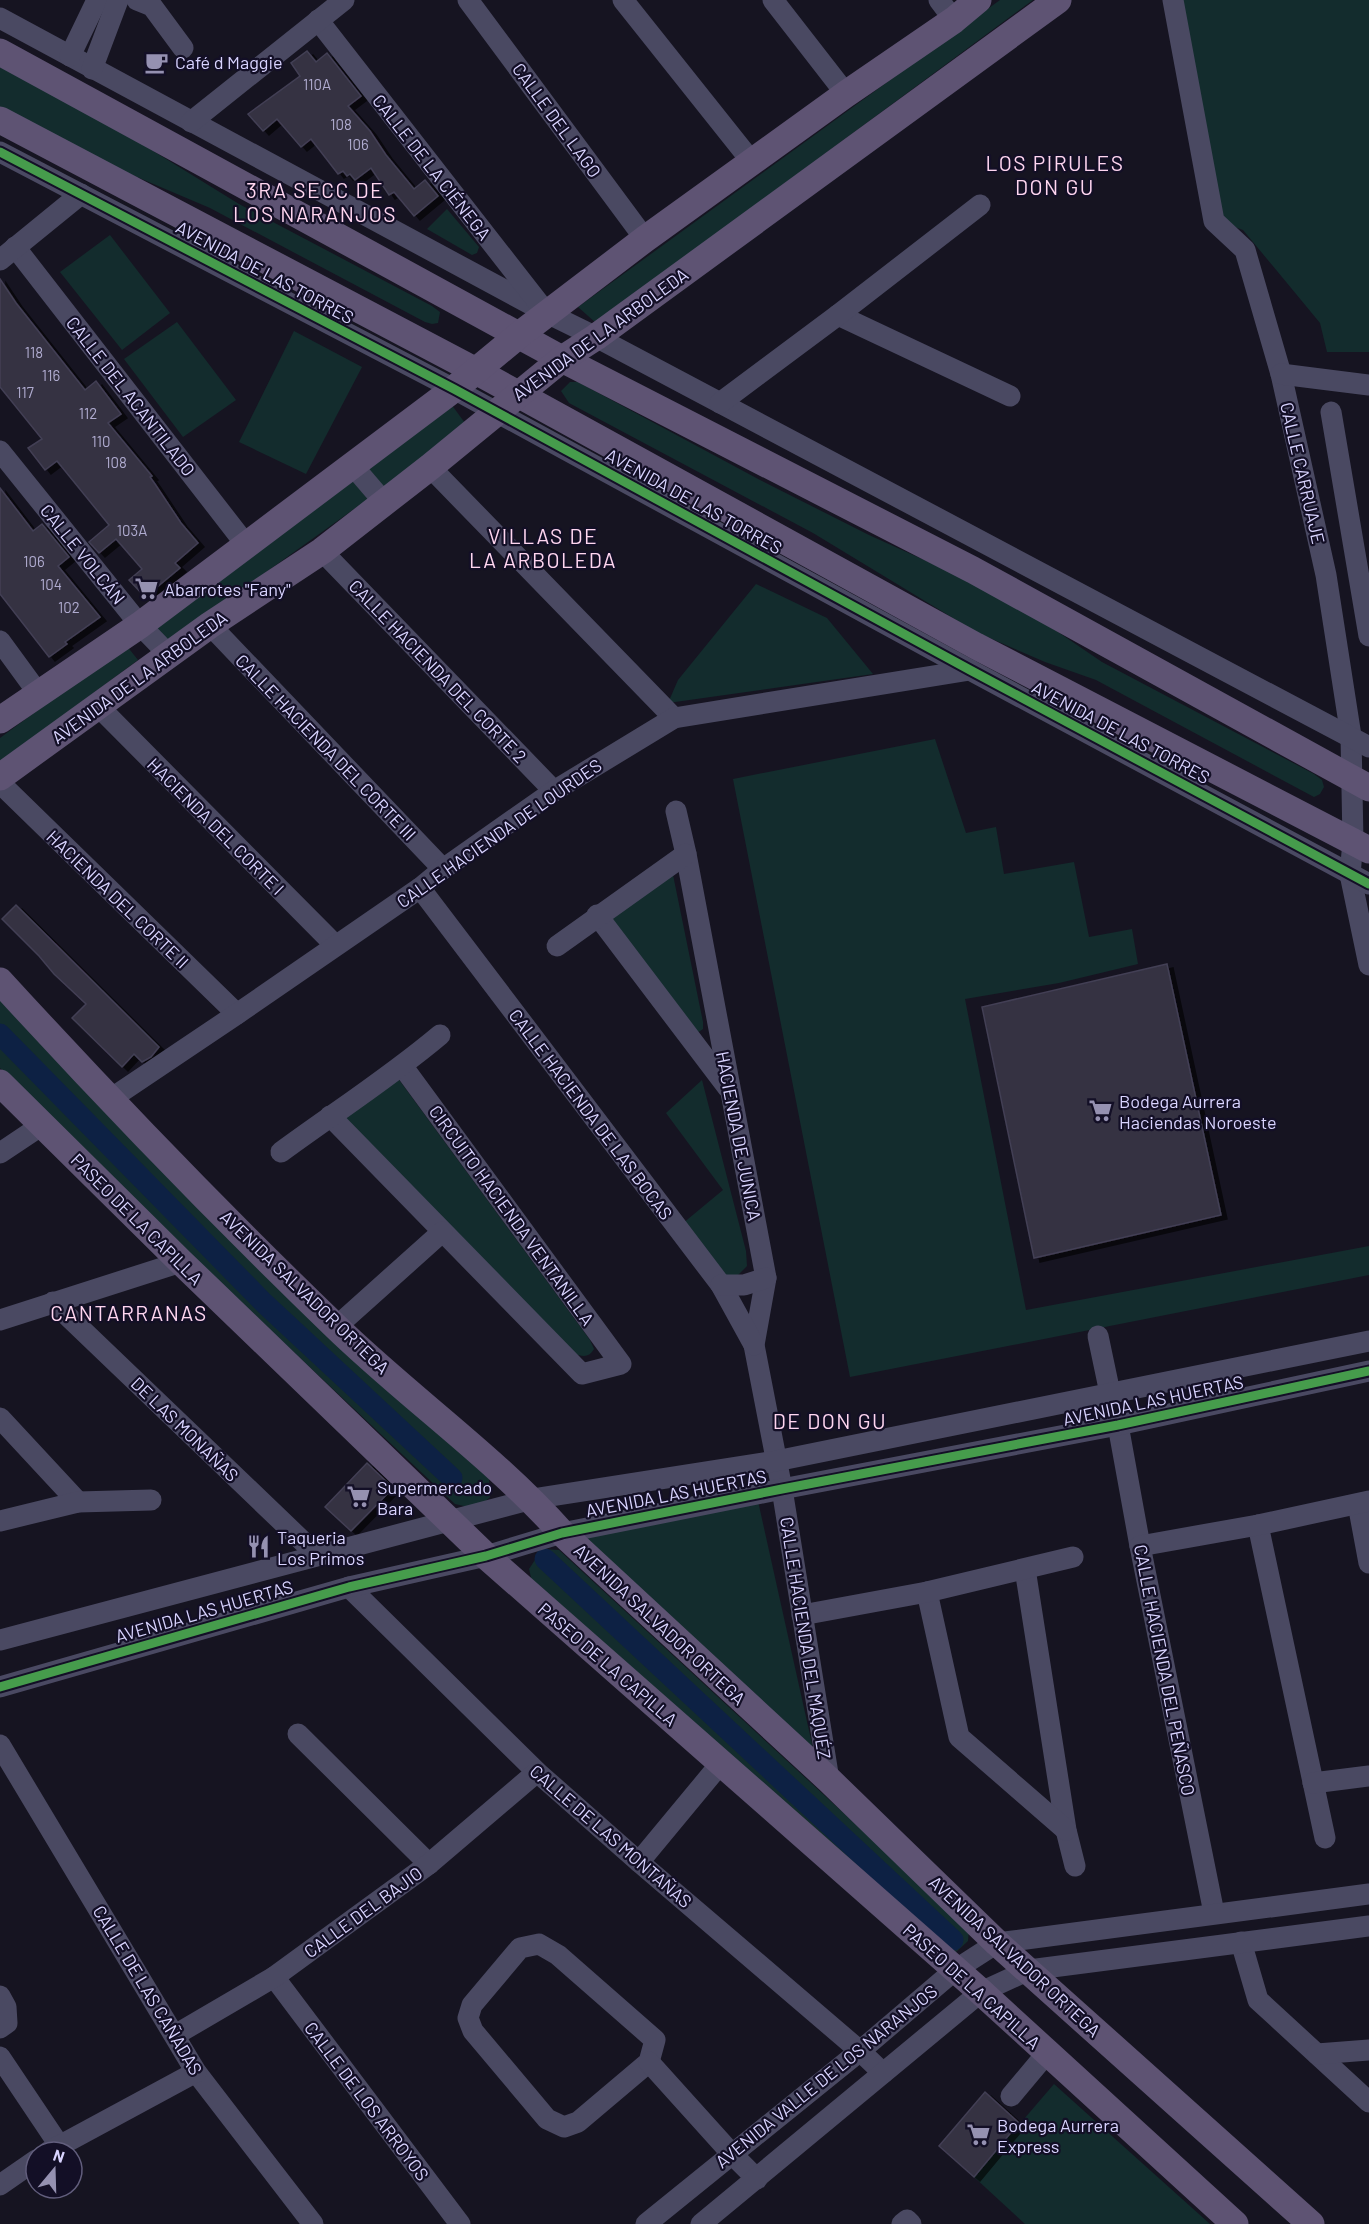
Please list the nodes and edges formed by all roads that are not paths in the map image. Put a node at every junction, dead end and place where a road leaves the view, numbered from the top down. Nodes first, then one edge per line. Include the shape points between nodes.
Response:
1 (97, 0) edge
2 (118, 0) edge
3 (344, 0) edge
4 (468, 0) edge
5 (623, 0) edge
6 (773, 0) edge
7 (978, 0) edge
8 (1058, 0) edge
9 (1173, 0) edge
10 (145, 2) edge
11 (946, 10) edge
12 (0, 18) edge
13 (318, 20) junction
14 (183, 48) dead end
15 (0, 52) edge
16 (70, 56) junction
17 (92, 69) junction
18 (846, 94) junction
19 (0, 120) edge
20 (191, 122) junction
21 (0, 152) edge
22 (752, 162) junction
23 (81, 194) junction
24 (980, 205) dead end
25 (645, 240) junction
26 (8, 253) edge
27 (547, 313) junction
28 (838, 315) junction
29 (519, 334) junction
30 (596, 336) junction
31 (562, 359) junction
32 (476, 371) junction
33 (1281, 374) junction
34 (1369, 385) edge
35 (454, 388) junction
36 (517, 395) junction
37 (1010, 396) dead end
38 (720, 403) junction
39 (496, 411) junction
40 (1331, 412) dead end
41 (0, 451) edge
42 (352, 466) junction
43 (430, 467) junction
44 (383, 501) junction
45 (247, 546) junction
46 (322, 551) junction
47 (140, 625) junction
48 (210, 625) junction
49 (1369, 636) edge
50 (0, 641) edge
51 (169, 655) junction
52 (970, 670) junction
53 (38, 693) junction
54 (98, 706) junction
55 (674, 718) junction
56 (0, 720) edge
57 (1360, 742) edge
58 (0, 777) edge
59 (0, 783) edge
60 (1361, 784) edge
61 (554, 791) junction
62 (676, 810) dead end
63 (1361, 846) edge
64 (686, 854) junction
65 (443, 869) junction
66 (1350, 874) junction
67 (1369, 884) edge
68 (420, 888) junction
69 (597, 915) junction
70 (335, 945) junction
71 (557, 946) dead end
72 (1369, 965) edge
73 (0, 981) edge
74 (237, 1014) junction
75 (440, 1035) dead end
76 (403, 1066) junction
77 (0, 1083) edge
78 (730, 1091) junction
79 (109, 1100) junction
80 (330, 1116) junction
81 (42, 1125) junction
82 (281, 1152) dead end
83 (0, 1153) edge
84 (441, 1232) junction
85 (181, 1262) junction
86 (766, 1278) junction
87 (721, 1285) junction
88 (53, 1302) junction
89 (0, 1320) edge
90 (336, 1327) junction
91 (1098, 1335) dead end
92 (1369, 1341) edge
93 (754, 1345) junction
94 (1369, 1371) edge
95 (1110, 1394) junction
96 (0, 1418) edge
97 (1118, 1425) junction
98 (776, 1461) junction
99 (782, 1489) junction
100 (532, 1499) junction
101 (151, 1500) dead end
102 (78, 1502) junction
103 (1363, 1503) edge
104 (0, 1521) edge
105 (451, 1522) junction
106 (1258, 1525) junction
107 (562, 1533) junction
108 (1140, 1546) junction
109 (317, 1555) junction
110 (486, 1556) junction
111 (1073, 1557) dead end
112 (1369, 1563) edge
113 (1025, 1569) junction
114 (349, 1587) junction
115 (927, 1592) junction
116 (802, 1615) junction
117 (0, 1640) edge
118 (0, 1687) edge
119 (298, 1734) dead end
120 (0, 1745) edge
121 (721, 1763) junction
122 (537, 1772) junction
123 (1369, 1776) edge
124 (829, 1780) junction
125 (1313, 1783) junction
126 (1066, 1830) junction
127 (1325, 1838) dead end
128 (639, 1862) junction
129 (429, 1864) junction
130 (1075, 1866) dead end
131 (1369, 1894) edge
132 (1214, 1913) junction
133 (1369, 1926) edge
134 (1241, 1942) junction
135 (997, 1943) junction
136 (955, 1970) junction
137 (1029, 1970) junction
138 (274, 1977) junction
139 (981, 1992) junction
140 (0, 1996) edge
141 (0, 2028) edge
142 (176, 2035) junction
143 (1369, 2050) edge
144 (860, 2051) junction
145 (1047, 2053) junction
146 (1317, 2054) junction
147 (0, 2057) edge
148 (649, 2062) junction
149 (196, 2072) junction
150 (883, 2073) junction
151 (1011, 2097) dead end
152 (1369, 2102) edge
153 (49, 2140) edge
154 (71, 2140) edge
155 (731, 2153) junction
156 (24, 2168) edge
157 (757, 2179) junction
158 (0, 2185) edge
159 (313, 2224) edge
160 (460, 2224) edge
161 (646, 2224) edge
162 (700, 2224) edge
163 (902, 2224) edge
164 (911, 2224) edge
165 (1235, 2224) edge
166 (1311, 2224) edge

1 - 16 street
2 - 17 street
3 - 13 street
4 - 25 street, CALLE DEL LAGO
5 - 22 street
6 - 18 street
7 - 11 main road
8 - 30 main road, AVENIDA DE LA ARBOLEDA
9 - 33 street, CALLE CARRUAJE via 1214,221 1245,250
10 - 14 street
11 - 18 main road
12 - 16 street
13 - 20 street
13 - 27 street, CALLE DE LA CIÉNEGA
15 - 29 main road
16 - 17 street
17 - 20 street
18 - 22 main road
19 - 32 main road, AVENIDA DE LAS TORRES
20 - 27 street
21 - 23 street, AVENIDA DE LAS TORRES
22 - 25 main road
23 - 26 street
23 - 35 street, AVENIDA DE LAS TORRES
24 - 28 street
25 - 27 main road
26 - 45 street, CALLE DEL ACANTILADO
27 - 29 main road
27 - 30 street
28 - 37 street
28 - 38 street
29 - 31 main road
29 - 32 main road
30 - 31 main road, AVENIDA DE LA ARBOLEDA
30 - 38 street
31 - 36 main road, AVENIDA DE LA ARBOLEDA
31 - 60 main road via 973,570
32 - 35 main road
32 - 36 main road, AVENIDA DE LAS TORRES
33 - 34 street
33 - 57 street, CALLE CARRUAJE
35 - 39 street, AVENIDA DE LAS TORRES
35 - 42 main road
36 - 39 main road, AVENIDA DE LA ARBOLEDA
36 - 63 main road, AVENIDA DE LAS TORRES via 976,646
38 - 57 street
39 - 43 main road, AVENIDA DE LA ARBOLEDA
39 - 52 street, AVENIDA DE LAS TORRES
40 - 49 street
41 - 47 street, CALLE VOLCÁN
42 - 44 street
42 - 45 main road
43 - 44 main road, AVENIDA DE LA ARBOLEDA
43 - 55 street
44 - 46 main road, AVENIDA DE LA ARBOLEDA
45 - 47 main road
46 - 48 main road, AVENIDA DE LA ARBOLEDA
46 - 61 street, CALLE HACIENDA DEL CORTE 2
47 - 51 street, CALLE VOLCÁN
47 - 53 main road
48 - 51 main road, AVENIDA DE LA ARBOLEDA
48 - 65 street, CALLE HACIENDA DEL CORTE III
50 - 53 street
51 - 54 main road, AVENIDA DE LA ARBOLEDA
52 - 55 street, CALLE HACIENDA DE LOURDES
52 - 66 street, AVENIDA DE LAS TORRES
53 - 56 main road
54 - 58 main road, AVENIDA DE LA ARBOLEDA
54 - 70 street, HACIENDA DEL CORTE I
55 - 61 street, CALLE HACIENDA DE LOURDES
57 - 60 street, CALLE CARRUAJE
59 - 74 street, HACIENDA DEL CORTE II
60 - 63 street, CALLE CARRUAJE
61 - 65 street, CALLE HACIENDA DE LOURDES
62 - 64 street, HACIENDA DE JUNICA
63 - 66 street, CALLE CARRUAJE
64 - 69 street
64 - 78 street, HACIENDA DE JUNICA
65 - 68 street, CALLE HACIENDA DE LOURDES
66 - 67 street, AVENIDA DE LAS TORRES
66 - 72 street, CALLE CARRUAJE
68 - 70 street, CALLE HACIENDA DE LOURDES
68 - 87 street, CALLE HACIENDA DE LAS BOCAS
69 - 71 street
69 - 78 street
70 - 74 street, CALLE HACIENDA DE LOURDES
73 - 79 main road, AVENIDA SALVADOR ORTEGA
74 - 79 street, CALLE HACIENDA DE LOURDES
75 - 76 street
76 - 80 street
76 - 84 street, CIRCUITO HACIENDA VENTANILLA via 621,1364 582,1374
77 - 81 main road, PASEO DE LA CAPILLA
78 - 86 street, HACIENDA DE JUNICA
79 - 90 main road, AVENIDA SALVADOR ORTEGA
80 - 82 street
80 - 84 street
81 - 83 street
81 - 85 main road, PASEO DE LA CAPILLA
84 - 90 street
85 - 88 street
85 - 105 main road, PASEO DE LA CAPILLA
86 - 87 street via 744,1285
86 - 93 street, HACIENDA DE JUNICA
87 - 93 street, CALLE HACIENDA DE LAS BOCAS
88 - 89 street
88 - 109 street, DE LAS MONAÑAS
90 - 100 main road, AVENIDA SALVADOR ORTEGA
91 - 95 street
92 - 95 street, AVENIDA LAS HUERTAS
93 - 98 street, HACIENDA DE JUNICA
94 - 97 street, AVENIDA LAS HUERTAS
95 - 98 street, AVENIDA LAS HUERTAS
96 - 102 street
97 - 99 street, AVENIDA LAS HUERTAS
97 - 108 street, CALLE HACIENDA DEL PEÑASCO
98 - 99 street, CALLE HACIENDA DEL MAQUÉZ
98 - 100 street, AVENIDA LAS HUERTAS
99 - 107 street, AVENIDA LAS HUERTAS
99 - 116 street, CALLE HACIENDA DEL MAQUÉZ
100 - 105 street, AVENIDA LAS HUERTAS
100 - 107 main road, AVENIDA SALVADOR ORTEGA
101 - 102 street
102 - 104 street
103 - 106 street
103 - 112 street
105 - 109 street, AVENIDA LAS HUERTAS
105 - 110 main road, PASEO DE LA CAPILLA
106 - 108 street
106 - 125 street
107 - 110 street, AVENIDA LAS HUERTAS
107 - 124 main road, AVENIDA SALVADOR ORTEGA
108 - 132 street, CALLE HACIENDA DEL PEÑASCO
109 - 117 street, AVENIDA LAS HUERTAS
110 - 114 street, AVENIDA LAS HUERTAS
110 - 121 main road, PASEO DE LA CAPILLA
111 - 113 street
113 - 115 street
113 - 126 street
114 - 118 street, AVENIDA LAS HUERTAS
114 - 122 street, CALLE DE LAS MONTAÑAS
115 - 116 street
115 - 126 street via 959,1737
116 - 124 street, CALLE HACIENDA DEL MAQUÉZ
119 - 129 street
120 - 142 street, CALLE DE LAS CAÑADAS
121 - 128 street
121 - 136 main road, PASEO DE LA CAPILLA
122 - 128 street, CALLE DE LAS MONTAÑAS
122 - 129 street, CALLE DEL BAJIO
123 - 125 street
124 - 135 main road, AVENIDA SALVADOR ORTEGA
125 - 127 street
126 - 130 street
128 - 144 street, CALLE DE LAS MONTAÑAS
129 - 138 street, CALLE DEL BAJIO
131 - 132 street, AVENIDA VALLE DE LOS NARANJOS
132 - 135 street, AVENIDA VALLE DE LOS NARANJOS
133 - 134 street, AVENIDA VALLE DE LOS NARANJOS
134 - 137 street, AVENIDA VALLE DE LOS NARANJOS
134 - 146 street via 1258,2000
135 - 136 street, AVENIDA VALLE DE LOS NARANJOS
135 - 137 main road, AVENIDA SALVADOR ORTEGA
136 - 139 main road, PASEO DE LA CAPILLA
136 - 144 street, AVENIDA VALLE DE LOS NARANJOS
137 - 139 street, AVENIDA VALLE DE LOS NARANJOS
137 - 166 main road, AVENIDA SALVADOR ORTEGA
138 - 142 street, CALLE DEL BAJIO
138 - 160 street, CALLE DE LOS ARROYOS
139 - 145 main road, PASEO DE LA CAPILLA
139 - 150 street, AVENIDA VALLE DE LOS NARANJOS
140 - 141 street via 6,2007 7,2023
142 - 149 street, CALLE DE LAS CAÑADAS
143 - 146 street
144 - 150 street, CALLE DE LAS MONTAÑAS
144 - 155 street, AVENIDA VALLE DE LOS NARANJOS
145 - 151 street
145 - 165 main road, PASEO DE LA CAPILLA
146 - 152 street
147 - 153 street
148 - 148 street via 578,2122 564,2127 548,2119 473,2031 468,2018 472,2005 520,1948 538,1944 558,1955 655,2040
148 - 155 street
149 - 154 street
149 - 159 street, CALLE DE LAS CAÑADAS
150 - 157 street, AVENIDA VALLE DE LOS NARANJOS
155 - 157 street
155 - 161 street, AVENIDA VALLE DE LOS NARANJOS
156 - 158 street
157 - 162 street, AVENIDA VALLE DE LOS NARANJOS
163 - 164 street via 907,2220

